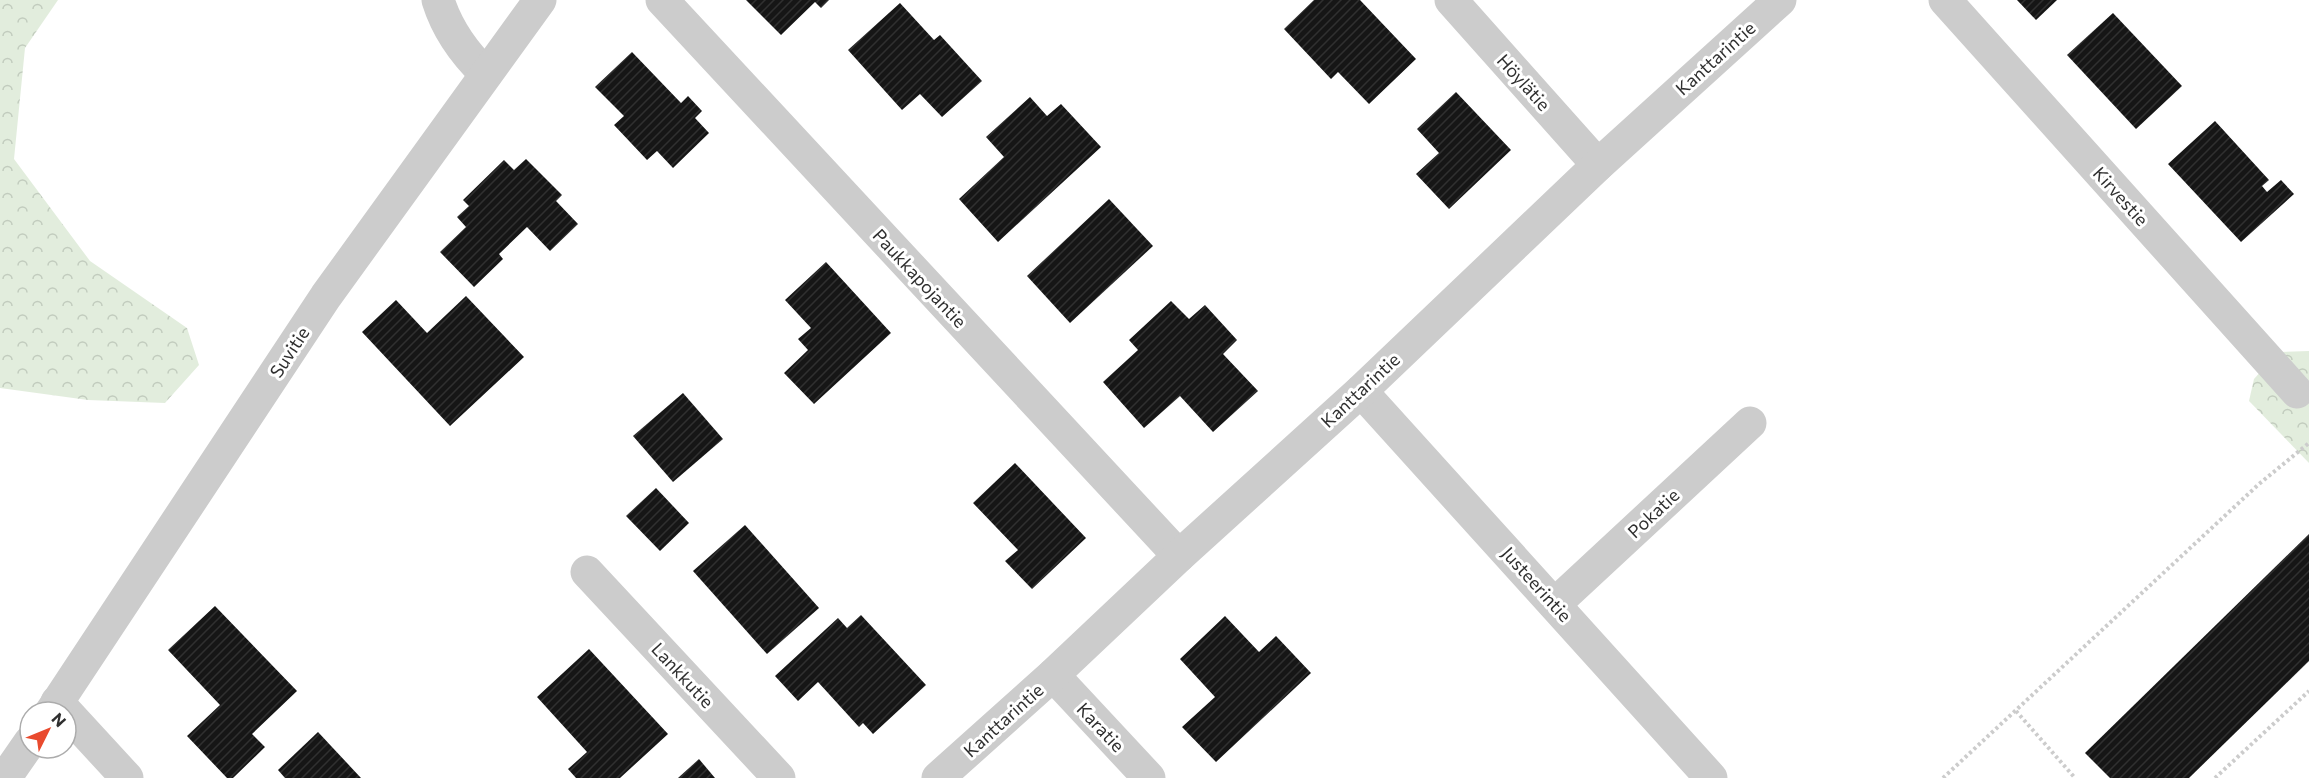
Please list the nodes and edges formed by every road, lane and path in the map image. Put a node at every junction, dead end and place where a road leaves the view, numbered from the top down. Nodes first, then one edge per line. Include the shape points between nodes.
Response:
1 (438, 0) edge
2 (540, 0) edge
3 (662, 0) edge
4 (1451, 0) edge
5 (1780, 0) edge
6 (1945, 0) edge
7 (486, 74) junction
8 (1598, 165) junction
9 (1361, 391) junction
10 (2297, 392) dead end
11 (1750, 423) dead end
12 (2309, 443) edge
13 (1179, 556) junction
14 (587, 573) dead end
15 (1555, 604) junction
16 (1053, 675) junction
17 (2309, 692) edge
18 (59, 700) edge
19 (2016, 711) junction
20 (78, 730) edge
21 (18, 759) edge
22 (5, 778) edge
23 (127, 778) edge
24 (779, 778) edge
25 (938, 778) edge
26 (1149, 778) edge
27 (1712, 778) edge
28 (1943, 778) edge
29 (2075, 778) edge
30 (2215, 778) edge

1 - 7 street via 444,19 469,58
2 - 7 street, Suvitie
3 - 13 street, Paukkapojantie
4 - 8 street, Höylätie
5 - 8 street, Kanttarintie
6 - 10 street, Kirvestie
7 - 18 street, Suvitie via 326,296
8 - 9 street, Kanttarintie
9 - 13 street, Kanttarintie
9 - 15 street, Justeerintie
11 - 15 street, Pokatie
12 - 19 path via 2250,492
13 - 16 street, Kanttarintie
14 - 24 street, Lankkutie
15 - 27 street, Justeerintie
16 - 25 street, Kanttarintie
16 - 26 street, Karatie
17 - 30 path
19 - 28 path
19 - 29 path
20 - 23 street
21 - 22 street

